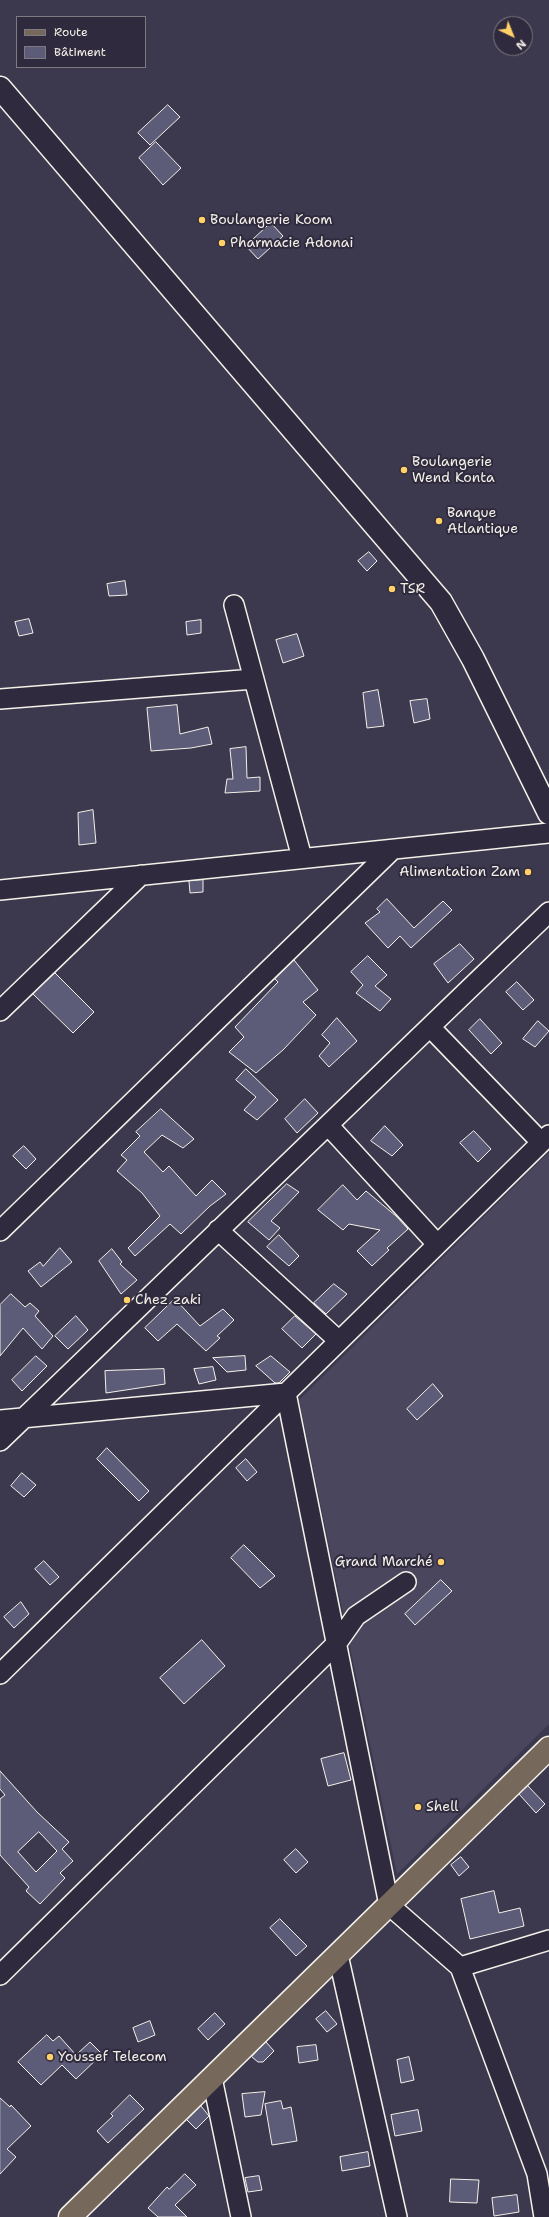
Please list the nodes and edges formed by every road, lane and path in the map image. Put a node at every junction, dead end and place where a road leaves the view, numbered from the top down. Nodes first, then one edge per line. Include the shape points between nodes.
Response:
1 (0, 88) edge
2 (234, 605) dead end
3 (254, 679) junction
4 (0, 699) edge
5 (547, 805) edge
6 (549, 833) edge
7 (392, 850) junction
8 (302, 858) junction
9 (141, 875) junction
10 (0, 890) edge
11 (549, 912) edge
12 (0, 1011) edge
13 (430, 1027) junction
14 (328, 1124) junction
15 (545, 1138) edge
16 (218, 1230) junction
17 (0, 1231) edge
18 (438, 1244) junction
19 (338, 1342) junction
20 (286, 1393) junction
21 (24, 1418) junction
22 (0, 1420) edge
23 (0, 1440) edge
24 (406, 1582) dead end
25 (337, 1643) junction
26 (0, 1674) edge
27 (549, 1748) edge
28 (389, 1905) junction
29 (549, 1940) edge
30 (338, 1955) junction
31 (460, 1967) junction
32 (0, 1974) edge
33 (212, 2078) junction
34 (70, 2217) edge
35 (241, 2217) edge
36 (397, 2217) edge
37 (544, 2217) edge

1 - 5 main road via 440,602 473,659
2 - 3 street
3 - 4 street
3 - 8 street
6 - 7 street
7 - 8 street
7 - 17 street
8 - 9 street
9 - 10 street
9 - 12 street
11 - 13 street
13 - 14 street
13 - 15 street
14 - 16 street
14 - 18 street
15 - 18 street
16 - 19 street
16 - 21 street
18 - 19 street
19 - 20 street
20 - 21 street
20 - 25 street
20 - 26 street
21 - 22 street
21 - 23 street
24 - 25 street via 356,1616
25 - 28 street
25 - 32 street
27 - 28 main road
28 - 30 main road
28 - 31 street
29 - 31 street
30 - 33 main road
30 - 36 street
31 - 37 street via 537,2174
33 - 34 main road
33 - 35 street

